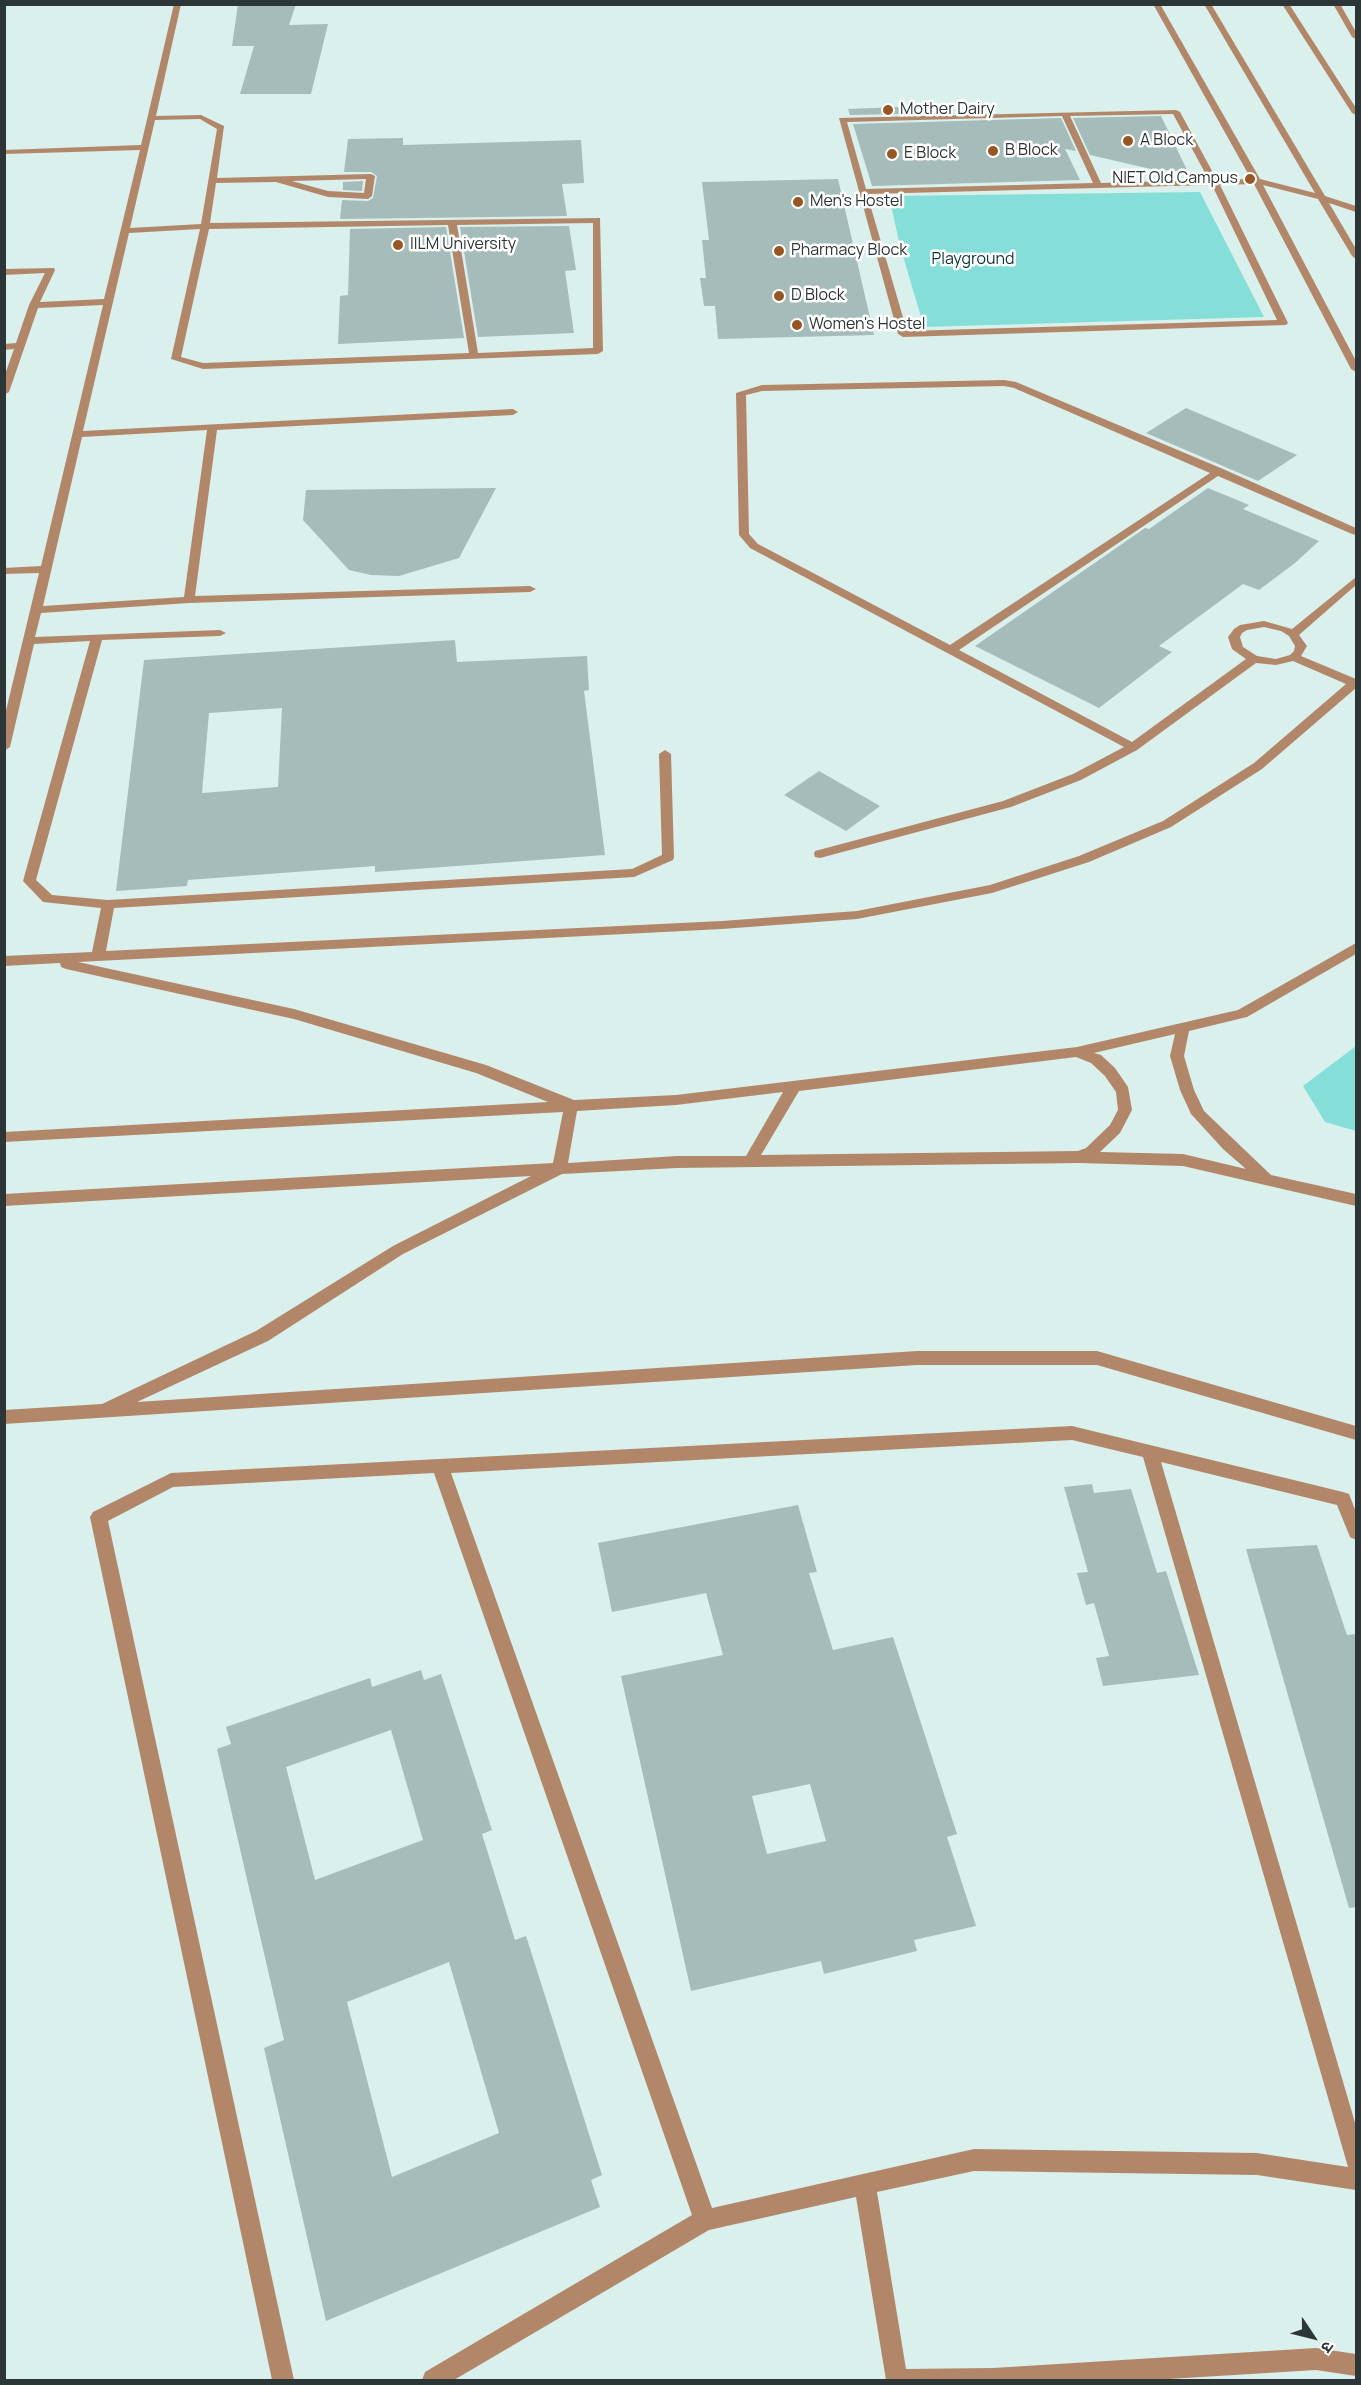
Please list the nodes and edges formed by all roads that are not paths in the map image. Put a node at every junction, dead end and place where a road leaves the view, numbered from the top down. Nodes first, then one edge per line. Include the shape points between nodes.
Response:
1 (178, 4) edge
2 (1156, 4) edge
3 (1207, 4) edge
4 (1285, 4) edge
5 (1336, 4) edge
6 (1356, 37) edge
7 (1356, 113) edge
8 (1065, 114) junction
9 (153, 118) junction
10 (145, 147) junction
11 (4, 152) edge
12 (276, 179) junction
13 (213, 181) junction
14 (1257, 181) junction
15 (1215, 183) junction
16 (1098, 185) junction
17 (862, 192) junction
18 (1320, 197) junction
19 (1356, 209) edge
20 (452, 222) junction
21 (205, 226) junction
22 (125, 231) junction
23 (1356, 256) edge
24 (4, 272) edge
25 (109, 302) junction
26 (34, 305) junction
27 (4, 346) edge
28 (20, 346) junction
29 (474, 355) junction
30 (1356, 369) edge
31 (4, 392) edge
32 (513, 412) dead end
33 (212, 427) junction
34 (78, 434) junction
35 (1219, 471) junction
36 (1356, 532) edge
37 (46, 569) junction
38 (4, 571) edge
39 (1356, 580) edge
40 (530, 589) dead end
41 (189, 600) junction
42 (36, 610) junction
43 (220, 633) dead end
44 (1293, 634) junction
45 (97, 637) junction
46 (29, 641) junction
47 (951, 650) junction
48 (1294, 657) junction
49 (1254, 659) junction
50 (1356, 683) edge
51 (4, 747) edge
52 (1133, 747) junction
53 (665, 754) dead end
54 (820, 854) dead end
55 (108, 904) junction
56 (1356, 948) edge
57 (98, 957) junction
58 (45, 959) junction
59 (4, 961) edge
60 (1184, 1028) junction
61 (1077, 1052) junction
62 (794, 1086) junction
63 (571, 1106) junction
64 (4, 1137) edge
65 (1080, 1157) junction
66 (750, 1161) junction
67 (559, 1169) junction
68 (1267, 1179) junction
69 (4, 1200) edge
70 (1356, 1200) edge
71 (100, 1411) junction
72 (4, 1417) edge
73 (1356, 1433) edge
74 (1150, 1452) junction
75 (440, 1466) junction
76 (1356, 1532) edge
77 (1356, 2162) edge
78 (1356, 2179) edge
79 (865, 2184) junction
80 (705, 2220) junction
81 (1356, 2365) edge
82 (283, 2380) edge
83 (433, 2380) edge
84 (899, 2380) edge

1 - 9 street
2 - 14 street
3 - 18 street
4 - 7 street
5 - 6 street
8 - 15 street via 1176,112
8 - 16 street
8 - 17 street via 842,120
9 - 10 street
9 - 13 street via 201,117 221,128
10 - 11 street
10 - 22 street
12 - 12 street via 347,177 371,176 368,196 328,194
12 - 13 street
13 - 21 street
14 - 15 street
14 - 18 street
14 - 30 street
15 - 16 street
15 - 17 street via 1283,323 903,334
16 - 17 street
18 - 19 street
18 - 23 street
20 - 21 street
20 - 29 street
20 - 29 street via 597,220 598,351
21 - 22 street
21 - 29 street via 176,359 203,366
22 - 25 street
24 - 26 street via 51,270
25 - 26 street
25 - 34 street
26 - 28 street
27 - 28 street
28 - 31 street
32 - 33 street
33 - 34 street
33 - 41 street
34 - 37 street
35 - 36 street
35 - 47 street
35 - 47 street via 1004,383 762,388 741,393 744,535 754,546
37 - 38 street
37 - 42 street
39 - 44 street
40 - 41 street
41 - 42 street
42 - 46 street
43 - 45 street
44 - 48 street via 1300,646
44 - 49 street via 1264,624 1244,627 1234,637 1234,643
45 - 46 street
45 - 55 street via 29,880 48,899
46 - 51 street
47 - 52 street
48 - 49 street via 1276,662
48 - 50 street
49 - 52 street
50 - 57 street via 1258,766 1167,824 1084,859 992,889 846,916
52 - 54 street via 1077,777 1006,804
53 - 55 street via 668,857 634,873
55 - 57 street
56 - 60 street via 1242,1014
57 - 58 street
58 - 59 street
58 - 63 street via 294,1014 481,1069
60 - 61 street
60 - 68 street via 1177,1056 1198,1114
61 - 62 street
61 - 65 street via 1096,1059 1110,1072 1123,1091 1125,1110 1115,1129
62 - 63 street via 676,1100
62 - 66 street
63 - 64 street
63 - 67 street
65 - 66 street
65 - 68 street via 1182,1160
66 - 67 street
67 - 69 street
67 - 71 street via 398,1250 262,1336
68 - 70 street
71 - 72 street
71 - 73 street via 917,1358 1097,1358
74 - 75 street via 1072,1433
74 - 76 street via 1343,1499
74 - 77 street
75 - 80 street
75 - 82 street via 171,1480 99,1517
78 - 79 street via 1257,2164 974,2160
79 - 80 street
79 - 84 street
80 - 83 street
81 - 84 street via 1316,2359 1005,2378

